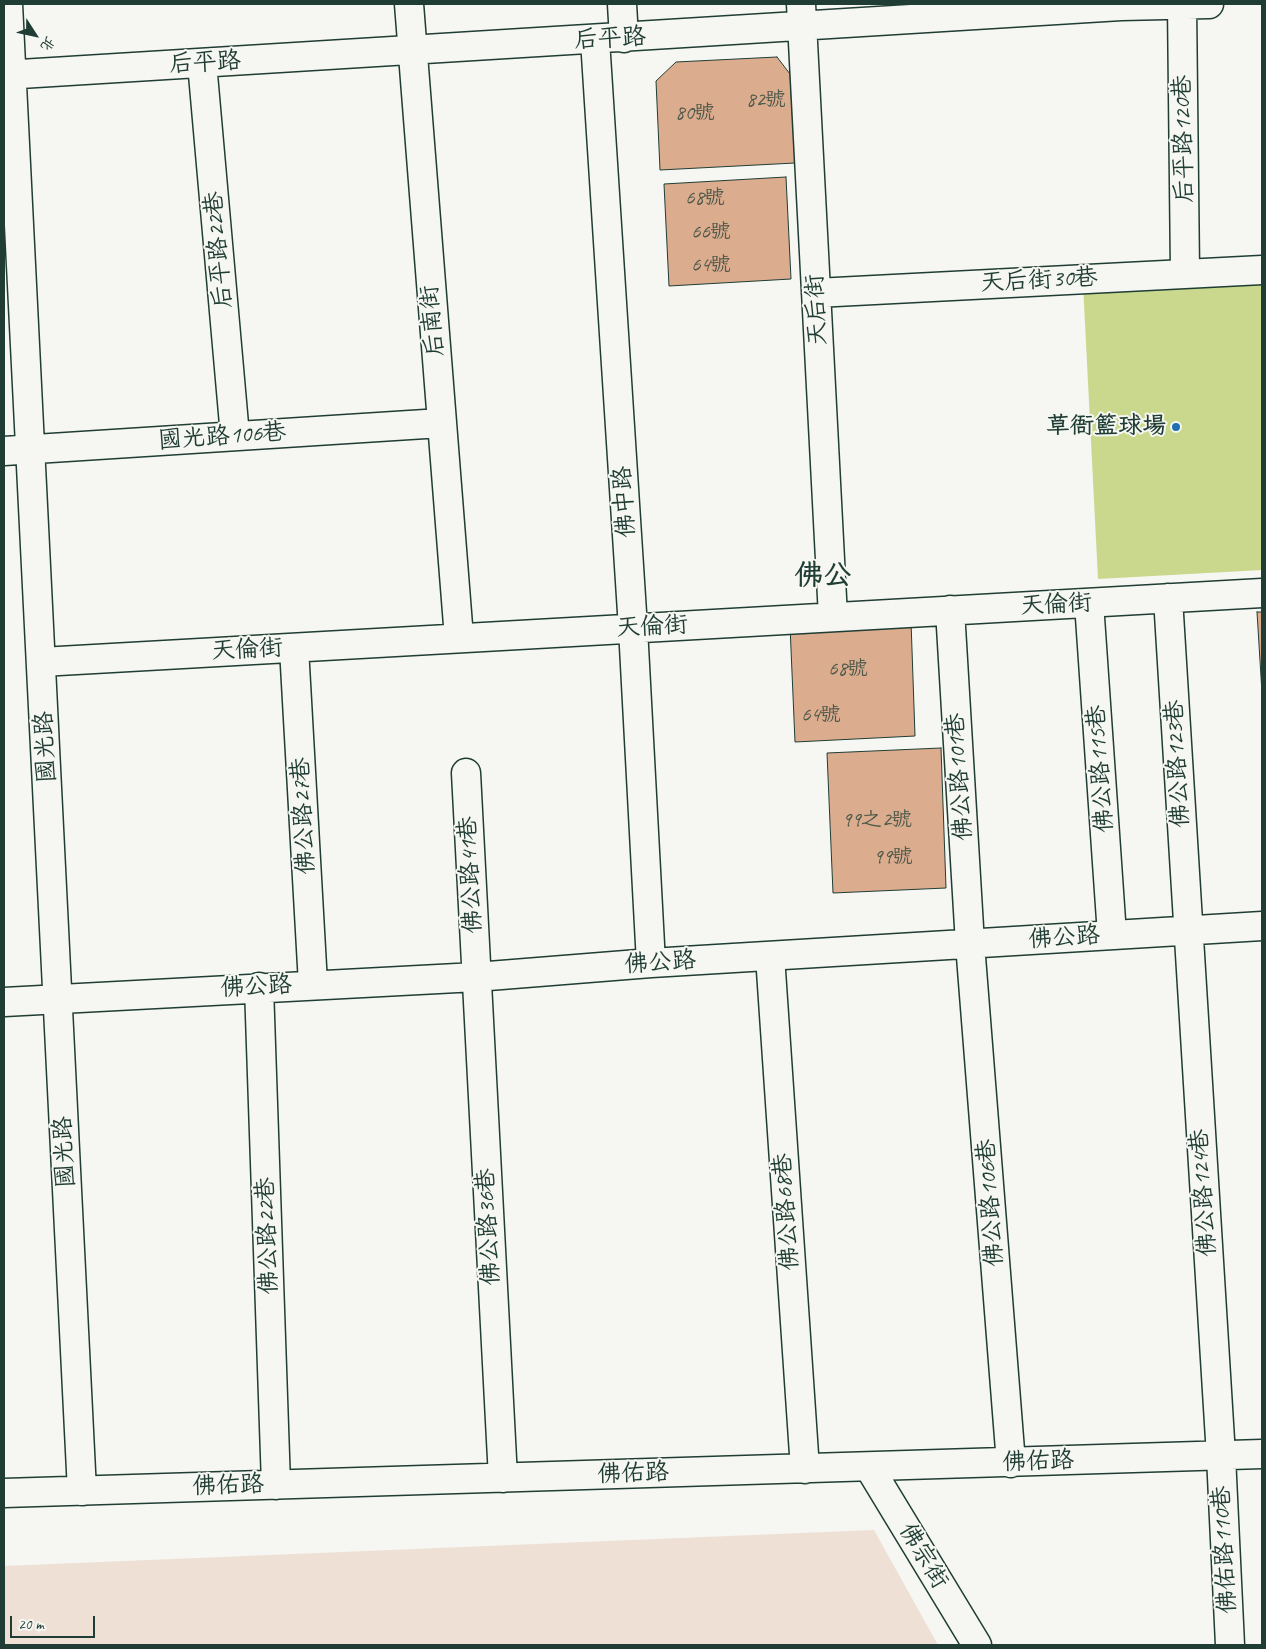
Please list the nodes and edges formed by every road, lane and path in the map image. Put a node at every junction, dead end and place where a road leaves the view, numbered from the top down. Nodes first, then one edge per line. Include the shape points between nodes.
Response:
1 (8, 4) edge
2 (409, 4) edge
3 (622, 4) edge
4 (1209, 4) edge
5 (1120, 5) edge
6 (1182, 5) junction
7 (801, 16) edge
8 (624, 38) junction
9 (595, 40) junction
10 (412, 51) junction
11 (202, 63) junction
12 (7, 75) edge
13 (1262, 270) edge
14 (1185, 272) junction
15 (816, 293) junction
16 (441, 423) junction
17 (235, 436) junction
18 (31, 449) junction
19 (4, 451) edge
20 (1262, 593) edge
21 (1168, 598) junction
22 (1089, 603) junction
23 (950, 610) junction
24 (833, 617) junction
25 (633, 628) junction
26 (459, 638) junction
27 (294, 648) junction
28 (41, 662) junction
29 (466, 773) dead end
30 (1262, 926) edge
31 (1188, 931) junction
32 (1112, 935) junction
33 (970, 944) junction
34 (770, 956) junction
35 (651, 963) junction
36 (476, 977) junction
37 (313, 984) junction
38 (259, 987) junction
39 (58, 999) junction
40 (4, 1002) edge
41 (1262, 1454) edge
42 (1221, 1456) junction
43 (1011, 1462) junction
44 (869, 1467) junction
45 (805, 1469) junction
46 (502, 1478) junction
47 (276, 1485) junction
48 (82, 1491) junction
49 (4, 1494) edge
50 (977, 1645) edge
51 (1230, 1645) edge

1 - 12 street, 國光路
2 - 10 street, 后南街
3 - 8 street
4 - 6 street, 后平路
5 - 6 street, 后平路
5 - 7 street, 后平路
6 - 14 street, 后平路120巷
7 - 8 street, 后平路
7 - 15 street, 天后街
8 - 9 street, 后平路
9 - 10 street, 后平路
9 - 25 street, 佛中路
10 - 11 street, 后平路
10 - 16 street, 后南街
11 - 12 street, 后平路
11 - 17 street, 后平路22巷
12 - 18 street, 國光路
13 - 14 street, 天后街30巷
14 - 15 street, 天后街30巷
15 - 24 street, 天后街
16 - 17 street, 國光路106巷
16 - 26 street, 后南街
17 - 18 street, 國光路106巷
18 - 19 street, 國光路106巷
18 - 28 street, 國光路
20 - 21 street, 天倫街
21 - 22 street, 天倫街
21 - 31 street, 佛公路123巷
22 - 23 street, 天倫街
22 - 32 street, 佛公路115巷
23 - 24 street, 天倫街
23 - 33 street, 佛公路101巷
24 - 25 street, 天倫街
25 - 26 street, 天倫街
25 - 35 street, 佛中路
26 - 27 street, 天倫街
27 - 28 street, 天倫街
27 - 37 street, 佛公路27巷
28 - 39 street, 國光路
29 - 36 street, 佛公路41巷
30 - 31 street, 佛公路
31 - 32 street, 佛公路
31 - 42 street, 佛公路124巷
32 - 33 street, 佛公路
33 - 34 street, 佛公路
33 - 43 street, 佛公路106巷
34 - 35 street, 佛公路
34 - 45 street, 佛公路68巷
35 - 36 street, 佛公路
36 - 37 street, 佛公路
36 - 46 street, 佛公路36巷
37 - 38 street, 佛公路
38 - 39 street, 佛公路
38 - 47 street, 佛公路22巷
39 - 40 street, 佛公路
39 - 48 street, 國光路
41 - 42 street, 佛佑路
42 - 43 street, 佛佑路
42 - 51 street, 佛佑路110巷
43 - 44 street, 佛佑路
44 - 45 street, 佛佑路
44 - 50 street, 佛宗街
45 - 46 street, 佛佑路
46 - 47 street, 佛佑路
47 - 48 street, 佛佑路
48 - 49 street, 佛佑路

